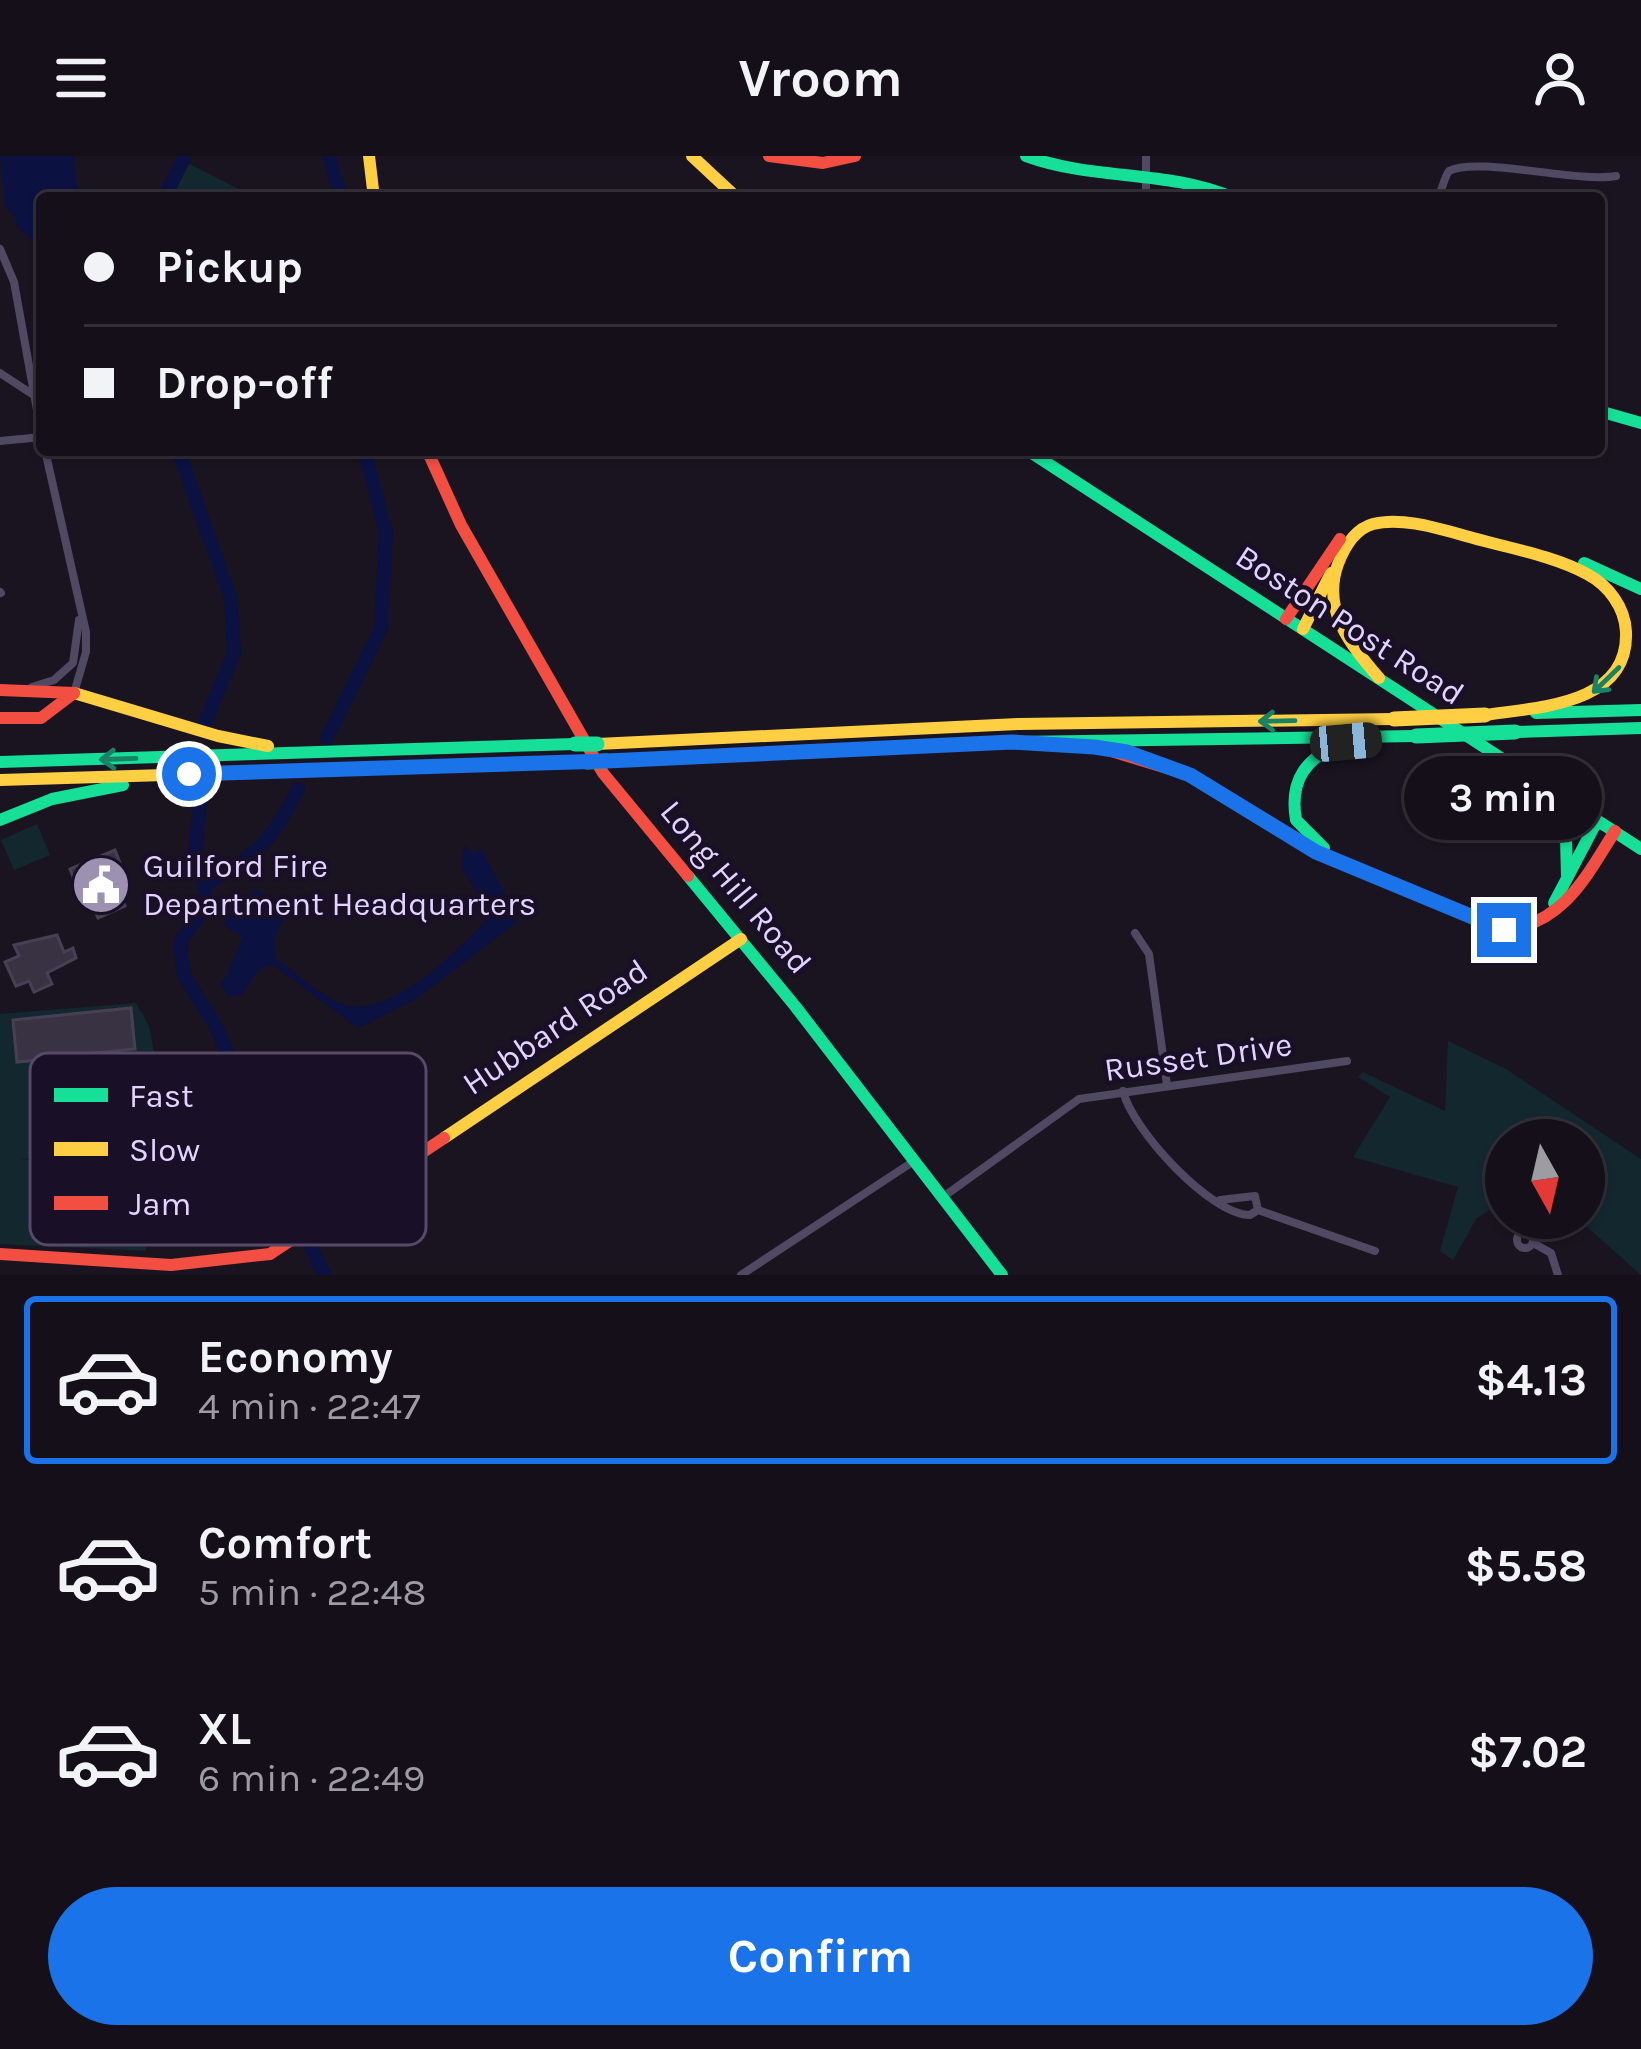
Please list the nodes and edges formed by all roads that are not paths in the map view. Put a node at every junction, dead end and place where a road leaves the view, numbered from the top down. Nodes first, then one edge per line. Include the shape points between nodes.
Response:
1 (369, 156) edge
2 (692, 156) edge
3 (769, 156) edge
4 (856, 156) edge
5 (1027, 156) edge
6 (1146, 157) edge
7 (1616, 176) dead end
8 (373, 192) edge
9 (731, 192) edge
10 (1146, 192) edge
11 (1227, 192) edge
12 (1441, 192) edge
13 (0, 249) edge
14 (0, 373) edge
15 (32, 394) junction
16 (36, 412) edge
17 (1605, 413) edge
18 (1641, 423) edge
19 (36, 438) edge
20 (0, 441) edge
21 (46, 456) edge
22 (430, 456) edge
23 (1036, 456) edge
24 (1344, 549) junction
25 (1641, 589) edge
26 (80, 606) junction
27 (1286, 619) junction
28 (1303, 629) junction
29 (1379, 678) junction
30 (0, 690) edge
31 (20, 690) junction
32 (74, 693) junction
33 (1641, 710) edge
34 (1485, 715) junction
35 (0, 718) edge
36 (1641, 728) edge
37 (1416, 736) junction
38 (1012, 742) junction
39 (361, 751) junction
40 (0, 762) edge
41 (236, 772) junction
42 (0, 780) edge
43 (1534, 781) junction
44 (0, 820) edge
45 (1597, 821) junction
46 (1615, 831) junction
47 (1641, 849) edge
48 (1562, 893) junction
49 (1135, 933) dead end
50 (740, 939) junction
51 (1347, 1061) dead end
52 (1166, 1085) junction
53 (1123, 1090) junction
54 (426, 1152) edge
55 (915, 1160) junction
56 (943, 1196) junction
57 (1220, 1200) junction
58 (1258, 1210) junction
59 (1533, 1243) dead end
60 (288, 1245) edge
61 (1375, 1251) dead end
62 (0, 1254) edge
63 (193, 1272) edge
64 (741, 1275) edge
65 (1002, 1275) edge
66 (1558, 1275) edge

1 - 8 main road
2 - 9 main road
3 - 4 main road via 815,164
5 - 6 main road via 1064,166
6 - 10 street
6 - 11 main road via 1211,177
7 - 12 street via 1597,180 1548,164 1468,159 1450,170
13 - 15 street via 14,282
14 - 15 street
15 - 16 street
17 - 18 main road
19 - 20 street
21 - 26 street
22 - 50 main road, Long Hill Road via 603,773
23 - 27 main road, Boston Post Road
24 - 28 main road
24 - 29 main road via 1331,582 1333,607 1340,632
24 -> 34 main road via 1372,524 1408,523 1582,571 1613,594 1628,639 1610,683 1591,695
25 - 27 main road via 1596,566 1390,513 1341,538
26 - 31 street via 75,660 54,680
26 - 32 street via 86,645
27 - 28 main road, Boston Post Road
28 - 29 main road, Boston Post Road
29 - 43 main road, Boston Post Road
30 - 31 main road
31 - 32 main road
32 - 35 main road via 41,718
32 - 39 main road via 228,742
33 - 34 main road
34 -> 39 main road, bridge
36 - 37 main road, bridge
37 - 38 main road
37 - 48 main road via 1346,742 1304,764 1292,803 1306,835 1509,924 1530,921
38 - 41 main road, bridge
38 - 46 main road via 1094,747 1160,763 1316,852 1504,930 1524,931 1557,914
39 -> 40 main road
41 - 42 main road
41 - 44 main road via 80,791
43 - 45 main road, Boston Post Road
43 - 48 main road via 1566,838
45 - 46 main road, Boston Post Road
45 - 48 main road
46 - 47 main road, Boston Post Road
49 - 52 street via 1149,954
50 - 54 main road, Hubbard Road
50 - 55 main road, Long Hill Road
51 - 52 street, Russet Drive
52 - 53 street, Russet Drive
53 - 56 street, Russet Drive via 1079,1099
53 - 57 street via 1169,1162
55 - 56 main road, Long Hill Road
55 - 64 street
56 - 65 main road, Long Hill Road
57 - 58 street via 1242,1216
57 - 58 street via 1255,1196
58 - 61 street
59 - 66 street via 1551,1253
60 - 63 main road, Hubbard Road
62 - 63 main road, Hubbard Road

